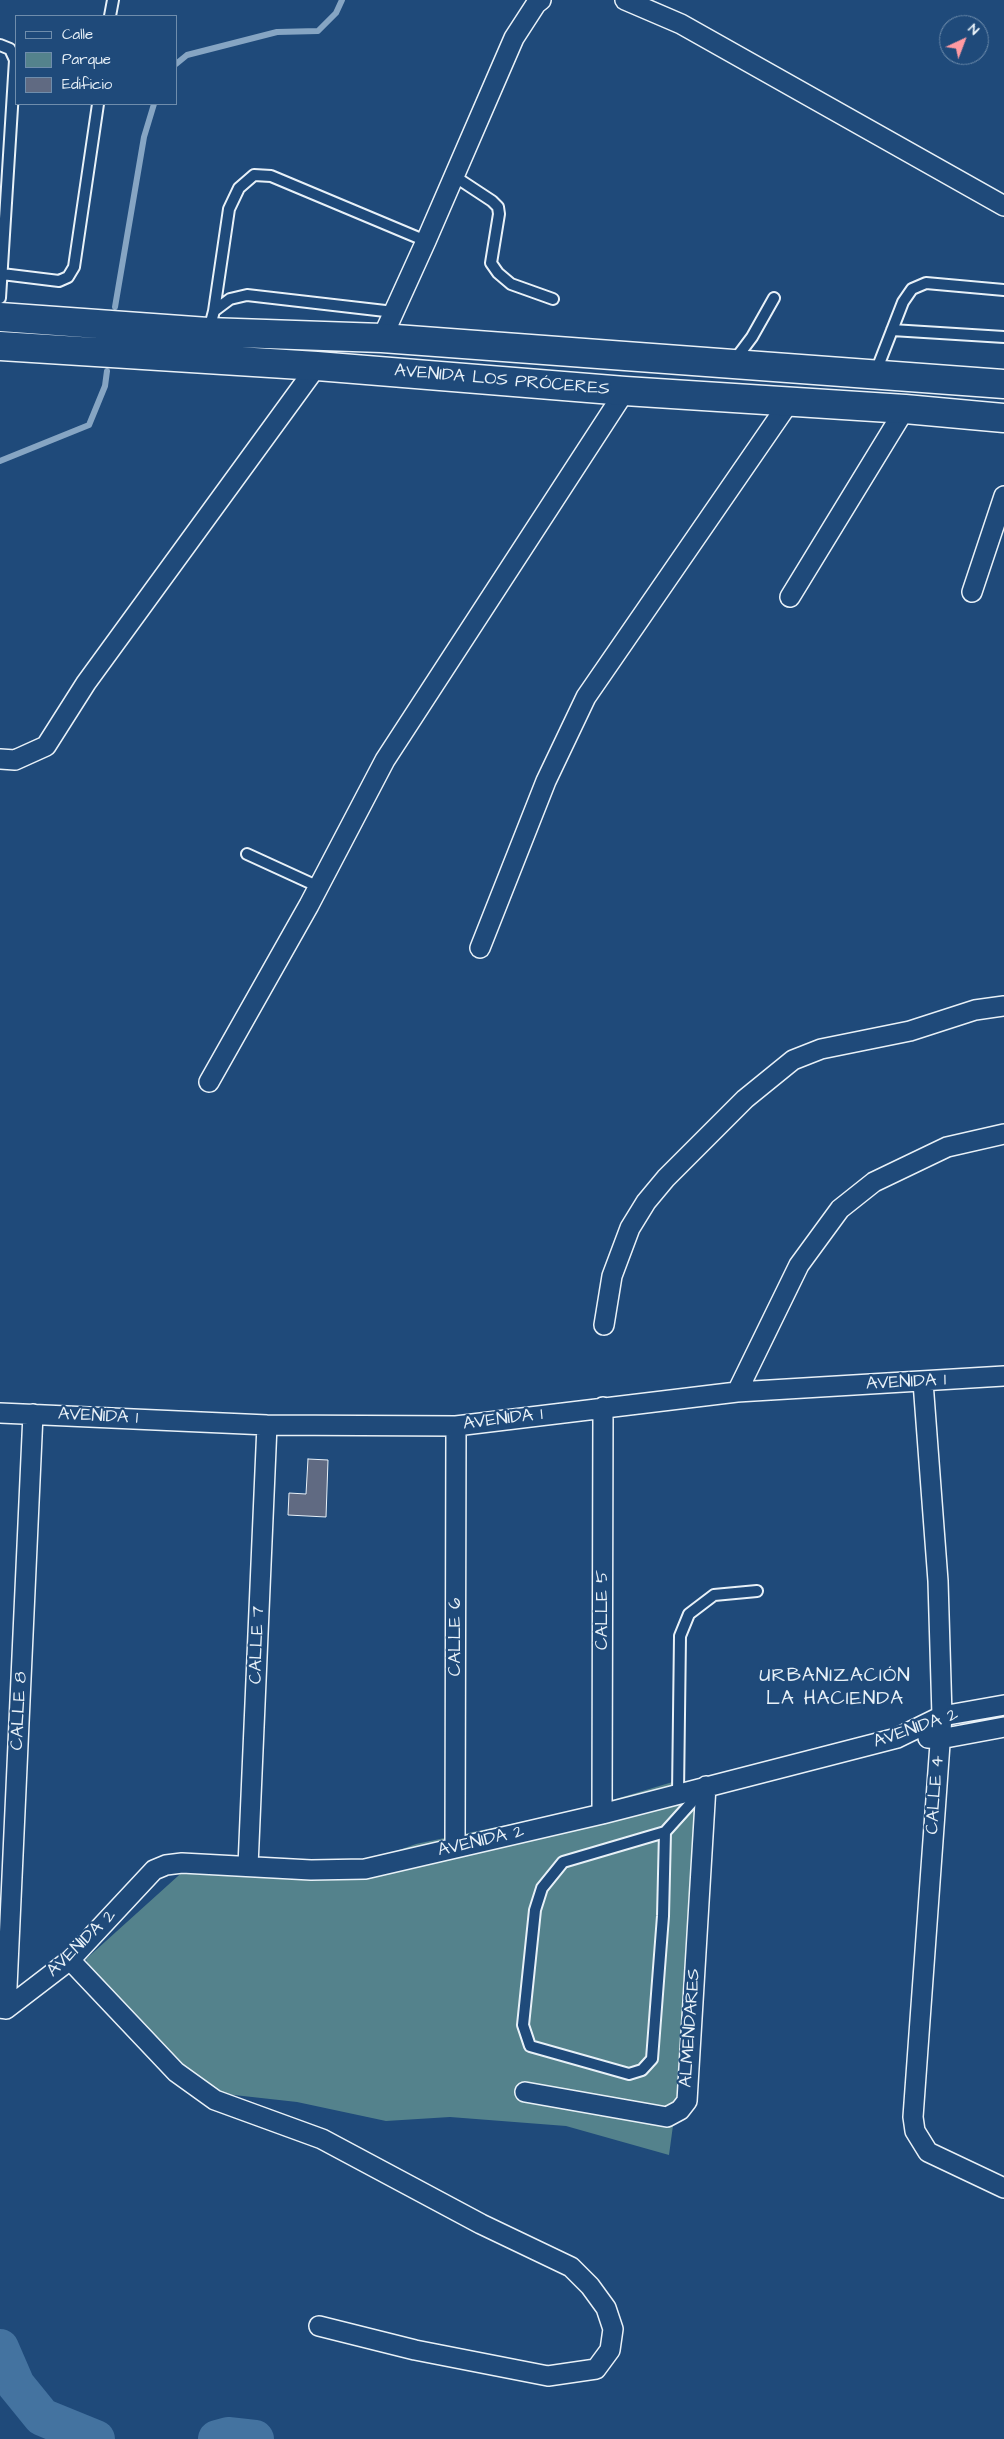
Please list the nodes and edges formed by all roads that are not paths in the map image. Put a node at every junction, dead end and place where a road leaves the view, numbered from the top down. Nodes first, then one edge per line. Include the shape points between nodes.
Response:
1 (113, 0) edge
2 (541, 0) edge
3 (625, 0) edge
4 (110, 15) edge
5 (0, 45) edge
6 (98, 105) edge
7 (454, 176) junction
8 (1004, 206) edge
9 (426, 241) junction
10 (2, 274) junction
11 (1004, 290) edge
12 (0, 298) edge
13 (774, 298) dead end
14 (553, 299) dead end
15 (394, 312) junction
16 (0, 317) edge
17 (211, 321) junction
18 (892, 330) junction
19 (1004, 337) edge
20 (382, 338) junction
21 (0, 346) edge
22 (732, 363) junction
23 (317, 366) junction
24 (875, 375) junction
25 (1004, 384) edge
26 (625, 391) junction
27 (790, 401) junction
28 (904, 409) junction
29 (1004, 418) edge
30 (1004, 496) edge
31 (972, 592) dead end
32 (790, 597) dead end
33 (0, 759) edge
34 (247, 854) dead end
35 (318, 887) junction
36 (480, 948) dead end
37 (1004, 1006) edge
38 (209, 1082) dead end
39 (1004, 1134) edge
40 (604, 1325) dead end
41 (1004, 1376) edge
42 (923, 1382) junction
43 (737, 1392) junction
44 (603, 1407) junction
45 (0, 1413) edge
46 (33, 1414) junction
47 (267, 1425) junction
48 (456, 1426) junction
49 (757, 1591) dead end
50 (1004, 1705) edge
51 (942, 1716) junction
52 (1004, 1727) edge
53 (897, 1738) junction
54 (940, 1739) junction
55 (706, 1786) junction
56 (678, 1793) junction
57 (602, 1814) junction
58 (665, 1832) junction
59 (455, 1847) junction
60 (248, 1866) junction
61 (70, 1960) junction
62 (3, 2008) edge
63 (525, 2092) dead end
64 (1004, 2188) edge
65 (319, 2326) dead end

1 - 4 lane
2 - 7 street via 514,38
3 - 8 street via 681,24
5 - 10 lane via 10,49 15,60
6 - 10 lane via 74,266 68,277 59,281
7 - 9 street
7 - 14 lane via 498,207 500,214 491,263 498,273 511,284
9 - 15 street
9 - 17 lane via 271,176 254,175 239,188 230,209
10 - 12 lane
11 - 18 lane via 926,283 912,289
13 - 22 lane via 752,337
15 - 17 lane via 247,295 230,299
15 - 20 street
16 - 17 main road, AVENIDA LOS PRÓCERES
17 - 20 main road, AVENIDA LOS PRÓCERES
18 - 19 lane
18 - 24 lane
20 - 22 main road, AVENIDA LOS PRÓCERES
21 - 23 main road, AVENIDA LOS PRÓCERES
22 - 24 main road, AVENIDA LOS PRÓCERES
23 - 26 main road, AVENIDA LOS PRÓCERES
23 - 33 street via 86,683 46,746 15,760
24 - 25 main road, AVENIDA LOS PRÓCERES
26 - 27 main road, AVENIDA LOS PRÓCERES
26 - 35 street via 384,760
27 - 28 main road, AVENIDA LOS PRÓCERES
27 - 36 street via 586,696 546,781
28 - 29 main road, AVENIDA LOS PRÓCERES
28 - 32 street
30 - 31 street
34 - 35 lane
35 - 38 street
37 - 40 street via 975,1010 910,1032 821,1049 793,1060 745,1098 646,1202 630,1228 612,1276
39 - 43 street via 947,1147 874,1182 840,1209 799,1265
41 - 42 street, AVENIDA 1
42 - 43 street, AVENIDA 1
42 - 51 street, CALLE 4 via 938,1581
43 - 44 street, AVENIDA 1
44 - 48 street, AVENIDA 1
44 - 57 street, CALLE 5
45 - 46 street, AVENIDA 1
46 - 47 street, AVENIDA 1
46 - 62 street, CALLE 8
47 - 48 street, AVENIDA 1
47 - 60 street, CALLE 7
48 - 59 street, CALLE 6
49 - 56 lane via 714,1595 689,1614 680,1636
50 - 51 street, AVENIDA 2
51 - 53 street, AVENIDA 2
51 - 54 street, CALLE 4
52 - 54 street
53 - 54 street
53 - 55 street, AVENIDA 2
54 - 64 street, CALLE 4 via 912,2117 915,2131 928,2152
55 - 56 street, AVENIDA 2
55 - 58 lane
55 - 63 street, ALMENDARES via 687,2101 680,2110 667,2117
56 - 57 street, AVENIDA 2
57 - 59 street, AVENIDA 2
58 - 58 lane via 563,1862 542,1888 535,1910 523,2026 530,2046 629,2074 642,2070 652,2059 663,1916
59 - 60 street, AVENIDA 2 via 364,1869
60 - 61 street, AVENIDA 2 via 182,1863 154,1870
61 - 62 street, AVENIDA 2
61 - 65 street via 176,2072 215,2100 322,2139 481,2224 571,2267 606,2308 613,2329 610,2350 596,2369 548,2376 415,2350

